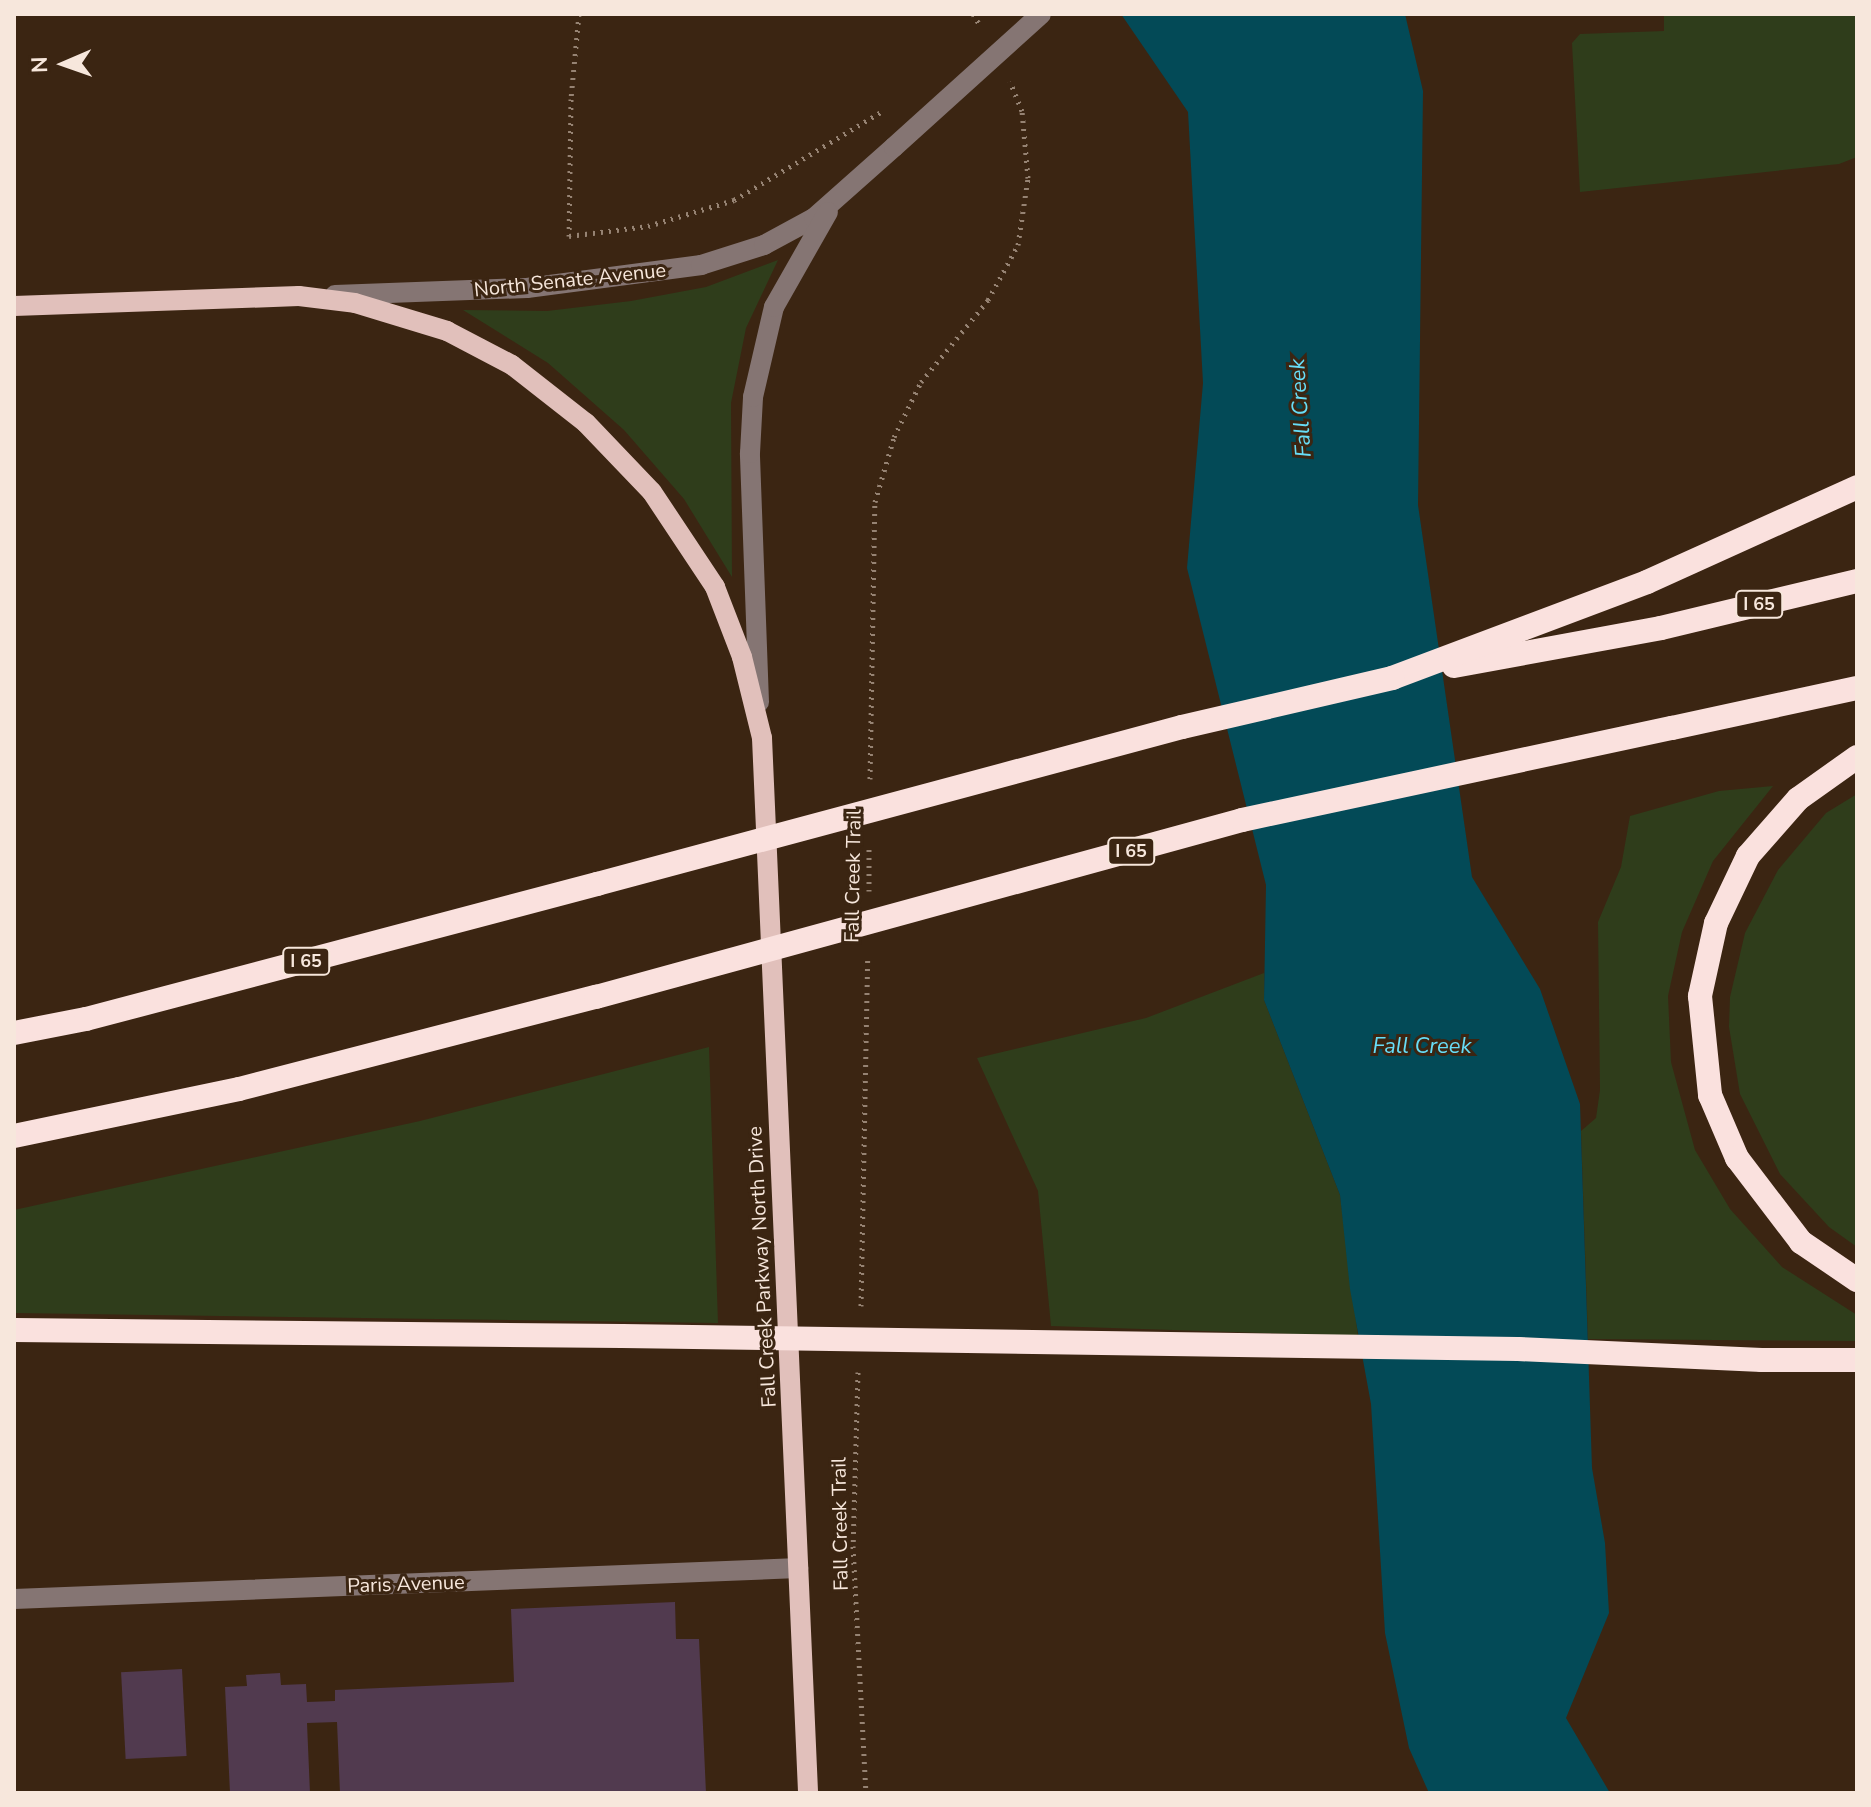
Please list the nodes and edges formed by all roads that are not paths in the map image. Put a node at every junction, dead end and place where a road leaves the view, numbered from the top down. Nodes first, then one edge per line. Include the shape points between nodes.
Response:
1 (1041, 14) edge
2 (854, 184) junction
3 (299, 296) junction
4 (14, 306) edge
5 (1857, 487) edge
6 (1857, 581) edge
7 (1392, 678) junction
8 (1857, 688) edge
9 (762, 738) junction
10 (1857, 757) edge
11 (14, 1033) edge
12 (14, 1136) edge
13 (1857, 1280) edge
14 (14, 1330) edge
15 (1857, 1360) edge
16 (798, 1568) junction
17 (14, 1599) edge
18 (808, 1793) edge

1 - 2 street, North Senate Avenue, bridge
2 - 3 street, North Senate Avenue via 814,218 764,245 701,265 527,288
2 - 9 street via 822,219 789,275 760,353 750,453
3 - 4 main road, Fall Creek Parkway North Drive
3 - 9 main road, Fall Creek Parkway North Drive via 373,308 470,342 512,365 586,423 652,492 715,587 742,657
5 - 7 highway via 1647,582
6 - 7 highway, I 65 via 1661,628
7 - 11 highway, I 65, bridge via 1182,727 86,1019
8 - 12 highway, I 65, bridge via 1242,820 239,1089
9 - 16 main road, Fall Creek Parkway North Drive
10 - 13 highway via 1798,799 1748,856 1716,923 1700,996 1710,1095 1737,1158 1801,1242
14 - 15 highway, bridge via 1518,1349
16 - 17 street, Paris Avenue
16 - 18 main road, Fall Creek Parkway North Drive

